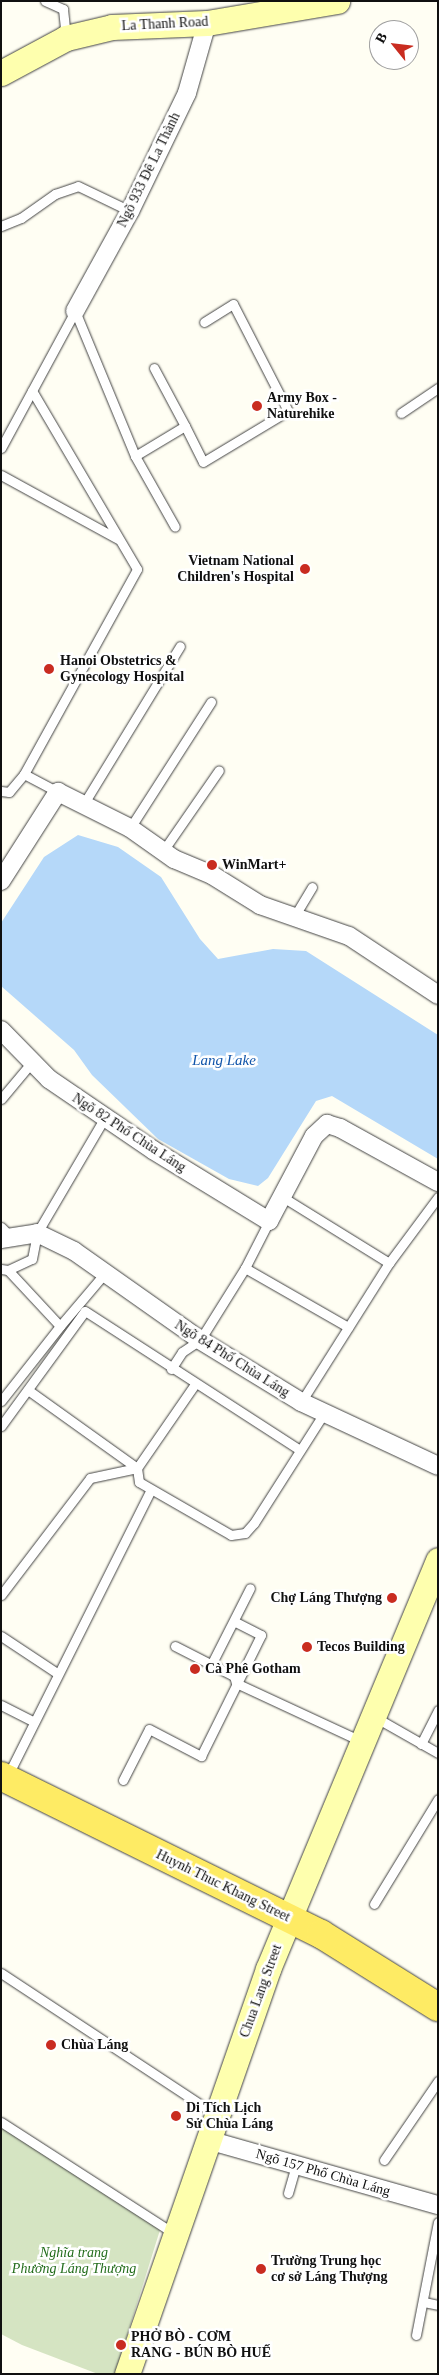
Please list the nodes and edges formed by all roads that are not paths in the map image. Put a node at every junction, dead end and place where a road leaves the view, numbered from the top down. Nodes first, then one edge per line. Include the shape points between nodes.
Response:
1 (45, 1) edge
2 (337, 1) edge
3 (64, 5) edge
4 (206, 23) junction
5 (66, 38) junction
6 (1, 73) edge
7 (130, 211) junction
8 (1, 226) edge
9 (75, 311) junction
10 (204, 322) dead end
11 (154, 368) dead end
12 (438, 388) edge
13 (32, 390) junction
14 (401, 413) dead end
15 (185, 426) junction
16 (1, 448) edge
17 (135, 456) junction
18 (1, 475) edge
19 (175, 527) dead end
20 (118, 539) junction
21 (180, 646) dead end
22 (211, 702) dead end
23 (219, 770) dead end
24 (24, 774) junction
25 (1, 791) edge
26 (58, 792) junction
27 (83, 805) junction
28 (130, 828) junction
29 (163, 851) junction
30 (1, 881) edge
31 (312, 888) dead end
32 (294, 917) junction
33 (438, 994) edge
34 (1, 1030) edge
35 (32, 1062) junction
36 (1, 1099) edge
37 (104, 1117) junction
38 (438, 1182) edge
39 (281, 1196) junction
40 (438, 1197) edge
41 (269, 1221) junction
42 (37, 1233) junction
43 (4, 1234) edge
44 (389, 1262) junction
45 (245, 1268) junction
46 (5, 1269) edge
47 (105, 1273) junction
48 (60, 1326) junction
49 (348, 1327) junction
50 (200, 1340) junction
51 (170, 1369) junction
52 (195, 1384) junction
53 (28, 1390) junction
54 (1, 1400) edge
55 (301, 1402) junction
56 (324, 1413) junction
57 (1, 1426) edge
58 (300, 1450) junction
59 (438, 1466) edge
60 (137, 1468) junction
61 (150, 1491) junction
62 (438, 1560) edge
63 (250, 1588) dead end
64 (1, 1595) edge
65 (237, 1623) dead end
66 (1, 1636) edge
67 (175, 1646) dead end
68 (211, 1665) junction
69 (57, 1673) junction
70 (236, 1683) junction
71 (1, 1705) edge
72 (438, 1710) edge
73 (371, 1715) junction
74 (33, 1721) junction
75 (360, 1741) junction
76 (421, 1744) junction
77 (438, 1753) edge
78 (4, 1777) edge
79 (123, 1780) dead end
80 (438, 1799) edge
81 (374, 1904) dead end
82 (288, 1918) junction
83 (1, 1973) edge
84 (438, 2007) edge
85 (438, 2081) edge
86 (216, 2116) junction
87 (1, 2122) edge
88 (208, 2140) junction
89 (384, 2160) dead end
90 (296, 2165) junction
91 (288, 2193) dead end
92 (438, 2205) edge
93 (438, 2222) edge
94 (174, 2234) junction
95 (424, 2302) junction
96 (438, 2304) edge
97 (416, 2335) dead end
98 (126, 2374) edge

1 - 3 lane
2 - 4 street, La Thanh Road
3 - 5 lane
4 - 5 street, La Thanh Road via 112,27
4 - 7 street, Ngõ 933 Đê La Thành via 187,93
5 - 6 street, La Thanh Road
7 - 8 lane via 78,186 55,194 21,218
7 - 9 street, Ngõ 933 Đê La Thành
9 - 13 lane
9 - 17 lane
10 - 15 lane via 233,304 288,411 203,462
11 - 15 lane
12 - 14 lane
13 - 16 lane
13 - 20 lane
15 - 17 lane
17 - 19 lane
18 - 20 lane
20 - 24 lane via 137,570
21 - 27 lane
22 - 28 lane
23 - 29 lane
24 - 25 lane via 9,792
24 - 26 lane
26 - 27 street
26 - 30 street
27 - 28 street
28 - 29 street
29 - 32 street via 212,875 260,905
31 - 32 lane
32 - 33 street via 348,936
34 - 35 street, Ngõ 82 Phố Chùa Láng
35 - 36 lane
35 - 37 street, Ngõ 82 Phố Chùa Láng via 49,1080
37 - 41 street, Ngõ 82 Phố Chùa Láng
37 - 42 lane
38 - 39 street via 340,1128 326,1124 314,1136
39 - 41 street
39 - 44 lane
40 - 44 lane
41 - 45 lane
42 - 43 street
42 - 46 lane via 32,1259
42 - 47 street, Ngõ 84 Phố Chùa Láng via 74,1251
44 - 49 lane
45 - 49 lane
45 - 50 lane
46 - 48 lane
47 - 48 lane
47 - 50 street, Ngõ 84 Phố Chùa Láng
48 - 54 lane
49 - 55 lane
50 - 51 lane via 182,1352
50 - 55 street, Ngõ 84 Phố Chùa Láng
51 - 52 lane
51 - 53 lane via 85,1311
52 - 58 lane
52 - 60 lane
53 - 57 lane
53 - 60 lane
55 - 56 street, Ngõ 84 Phố Chùa Láng
56 - 58 lane
56 - 59 street, Ngõ 84 Phố Chùa Láng
58 - 61 lane via 245,1533 231,1535
60 - 61 lane via 139,1482
60 - 64 lane via 90,1478
61 - 69 lane
62 - 73 street, Chua Lang Street
63 - 68 lane
65 - 70 lane via 261,1635
66 - 69 lane
67 - 68 lane
68 - 70 lane via 234,1676
69 - 74 lane
70 - 75 lane
70 - 79 lane via 201,1756 149,1729
71 - 74 lane
72 - 76 lane
73 - 75 street, Chua Lang Street
73 - 76 lane
74 - 78 lane
75 - 82 street, Chua Lang Street
76 - 77 lane
78 - 82 main road, Huynh Thuc Khang Street
80 - 81 lane
82 - 84 main road, Huynh Thuc Khang Street via 334,1941
82 - 86 street, Chua Lang Street
83 - 86 lane
85 - 89 lane
86 - 88 street, Chua Lang Street
87 - 94 lane
88 - 90 street, Ngõ 157 Phố Chùa Láng
88 - 94 street, Chua Lang Street
90 - 91 lane
90 - 92 street, Ngõ 157 Phố Chùa Láng
93 - 95 lane
94 - 98 street, Chua Lang Street
95 - 96 lane
95 - 97 lane

